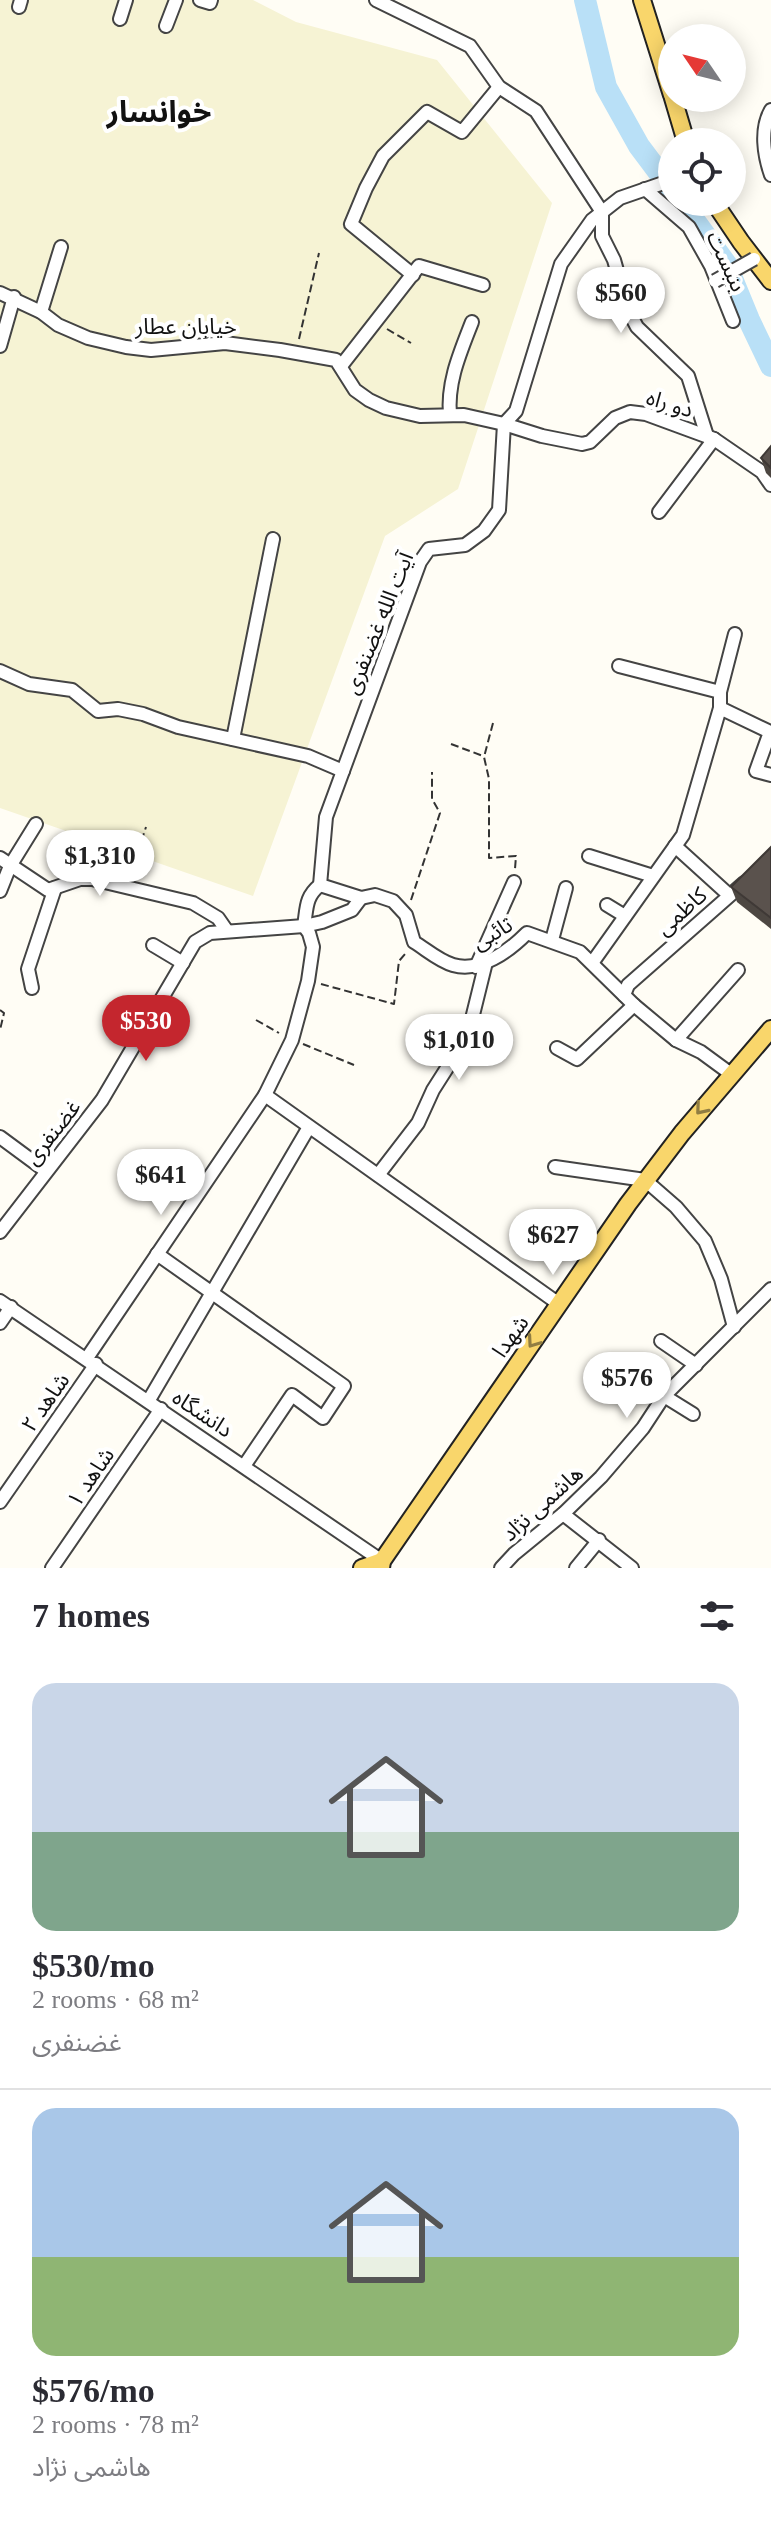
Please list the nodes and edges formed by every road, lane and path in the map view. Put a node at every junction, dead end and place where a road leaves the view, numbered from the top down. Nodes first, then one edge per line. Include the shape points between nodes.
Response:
1 (126, 0) edge
2 (176, 0) edge
3 (200, 0) edge
4 (211, 0) edge
5 (376, 0) edge
6 (395, 0) edge
7 (642, 0) edge
8 (120, 19) dead end
9 (414, 20) junction
10 (166, 26) dead end
11 (658, 52) edge
12 (499, 87) junction
13 (771, 110) edge
14 (771, 175) edge
15 (658, 185) edge
16 (645, 189) junction
17 (602, 212) junction
18 (724, 216) edge
19 (61, 247) dead end
20 (319, 253) dead end
21 (754, 259) junction
22 (413, 275) junction
23 (715, 281) junction
24 (771, 281) edge
25 (483, 285) dead end
26 (0, 293) edge
27 (14, 297) junction
28 (41, 312) junction
29 (733, 321) dead end
30 (375, 322) junction
31 (472, 322) dead end
32 (411, 343) dead end
33 (0, 346) edge
34 (296, 352) junction
35 (341, 366) junction
36 (450, 415) junction
37 (504, 424) junction
38 (710, 438) junction
39 (766, 467) edge
40 (771, 485) edge
41 (659, 512) dead end
42 (273, 539) dead end
43 (735, 634) dead end
44 (619, 666) dead end
45 (0, 671) edge
46 (720, 692) junction
47 (720, 708) junction
48 (493, 723) dead end
49 (233, 739) junction
50 (451, 744) dead end
51 (484, 757) junction
52 (343, 771) junction
53 (432, 772) dead end
54 (771, 775) edge
55 (36, 824) dead end
56 (146, 827) dead end
57 (675, 846) junction
58 (589, 856) dead end
59 (5, 862) edge
60 (653, 876) junction
61 (750, 878) edge
62 (320, 880) junction
63 (514, 882) joint
64 (126, 887) junction
65 (55, 888) junction
66 (566, 888) dead end
67 (0, 891) edge
68 (729, 895) junction
69 (361, 898) junction
70 (607, 905) dead end
71 (406, 915) junction
72 (625, 916) junction
73 (304, 926) junction
74 (227, 931) junction
75 (552, 940) junction
76 (414, 942) junction
77 (153, 945) dead end
78 (183, 963) junction
79 (592, 963) junction
80 (481, 964) junction
81 (738, 970) dead end
82 (308, 981) junction
83 (32, 988) dead end
84 (629, 1000) junction
85 (0, 1010) edge
86 (256, 1020) dead end
87 (771, 1029) edge
88 (0, 1030) edge
89 (292, 1040) junction
90 (676, 1040) junction
91 (557, 1048) dead end
92 (354, 1065) dead end
93 (731, 1074) junction
94 (265, 1095) junction
95 (309, 1127) junction
96 (0, 1138) edge
97 (555, 1167) dead end
98 (46, 1171) junction
99 (378, 1175) junction
100 (645, 1180) junction
101 (0, 1232) edge
102 (157, 1254) junction
103 (771, 1289) edge
104 (212, 1293) junction
105 (6, 1304) edge
106 (559, 1304) junction
107 (0, 1323) edge
108 (734, 1327) junction
109 (661, 1341) dead end
110 (91, 1361) junction
111 (696, 1365) junction
112 (664, 1396) junction
113 (149, 1400) junction
114 (161, 1409) junction
115 (693, 1414) dead end
116 (244, 1466) junction
117 (0, 1502) edge
118 (563, 1514) junction
119 (599, 1540) junction
120 (385, 1566) edge
121 (52, 1568) edge
122 (362, 1568) edge
123 (501, 1568) edge
124 (576, 1568) edge
125 (632, 1568) edge

1 - 8 street
2 - 10 street
3 - 4 street
5 - 9 street
6 - 9 street
7 - 11 main road
9 - 12 street via 470,46
12 - 17 street via 536,111
12 - 22 street via 462,132 427,112 383,156 366,188 351,224
13 - 14 street via 765,138
15 - 16 street, آیت الله غضنفری
16 - 17 street, آیت الله غضنفری
16 - 23 street, بنبست via 689,227
17 - 37 street, آیت الله غضنفری via 561,264 516,411
17 - 38 street via 602,236 628,310 637,327 688,376
18 - 21 main road
19 - 28 street
20 - 34 path
21 - 23 street, bridge
21 - 24 main road
22 - 25 street via 419,266
22 - 30 street
23 - 29 street, بنبست
26 - 27 street, خیابان عطار
27 - 28 street, خیابان عطار
27 - 33 street
28 - 34 street, خیابان عطار via 88,338 126,347 151,350 225,343
30 - 32 path
30 - 35 street
31 - 36 street via 454,368
34 - 35 street, خیابان عطار via 336,360
35 - 36 street via 355,390 386,408 420,416
36 - 37 street
37 - 38 street, دو راه via 582,444 630,412
37 - 52 street, آیت الله غضنفری via 499,510 465,545 429,549 420,562
38 - 39 street, دو راه
38 - 41 street
39 - 40 street, دو راه
42 - 49 street
43 - 46 street
44 - 46 street
45 - 49 street via 29,684 72,690 98,711 143,714
46 - 47 street
47 - 54 street via 770,732 756,771
47 - 57 street via 683,835
48 - 51 path
49 - 52 street via 308,756
50 - 51 path
51 - 63 path via 489,858 516,856
52 - 62 street, آیت الله غضنفری via 326,817
53 - 71 path via 432,799 440,813
55 - 59 street
56 - 64 path
57 - 60 street
57 - 68 street
58 - 60 street
59 - 65 street via 48,890
59 - 67 street
60 - 72 street
61 - 68 street, کاظمی
62 - 69 street
62 - 73 street, آیت الله غضنفری via 306,902
63 - 80 street
64 - 65 street via 80,879
64 - 74 street via 193,903 218,918
65 - 83 street via 28,969
66 - 75 street
68 - 84 street, کاظمی via 628,985
69 - 71 street via 385,897
69 - 73 street, غضنفری via 352,910
70 - 72 street
71 - 76 street
72 - 79 street
73 - 74 street, غضنفری
73 - 82 street, شاهد ۲ via 313,947
74 - 78 street, غضنفری via 195,942
75 - 79 street
75 - 80 street, تائبی via 527,933
76 - 80 street, تائبی via 452,965
76 - 82 path via 399,961 394,1004
77 - 78 street
78 - 98 street, غضنفری via 102,1100
79 - 84 street
80 - 99 street via 468,1035 418,1123
81 - 90 street
82 - 89 street, شاهد ۲
84 - 90 street
84 - 91 street, کاظمی via 577,1059
85 - 88 path
86 - 89 path
87 - 93 main road, شهدا
89 - 92 path
89 - 94 street, شاهد ۲
90 - 93 street
93 -> 100 main road, شهدا
94 - 95 street
94 - 102 street, شاهد ۲
95 - 99 street
95 - 104 street
96 - 98 street
97 - 100 street
98 - 101 street, غضنفری
99 - 106 street
100 - 106 main road, شهدا
100 - 108 street via 705,1241
102 - 104 street
102 - 110 street, شاهد ۲
103 - 108 street, هاشمی نژاد
104 - 113 street
104 - 116 street via 344,1386 323,1418 292,1395
105 - 107 street
105 - 110 street, دانشگاه
106 -> 120 main road, شهدا
108 - 111 street, هاشمی نژاد
109 - 111 street
110 - 113 street, دانشگاه
110 - 117 street, شاهد ۲
111 - 112 street, هاشمی نژاد
112 - 115 street
112 - 118 street, هاشمی نژاد via 643,1428
113 - 114 street, دانشگاه
114 - 116 street, دانشگاه
114 - 121 street, شاهد ۱
116 - 120 street, دانشگاه
118 - 119 street
118 - 123 street, هاشمی نژاد
119 - 124 street
119 - 125 street
120 - 122 main road

